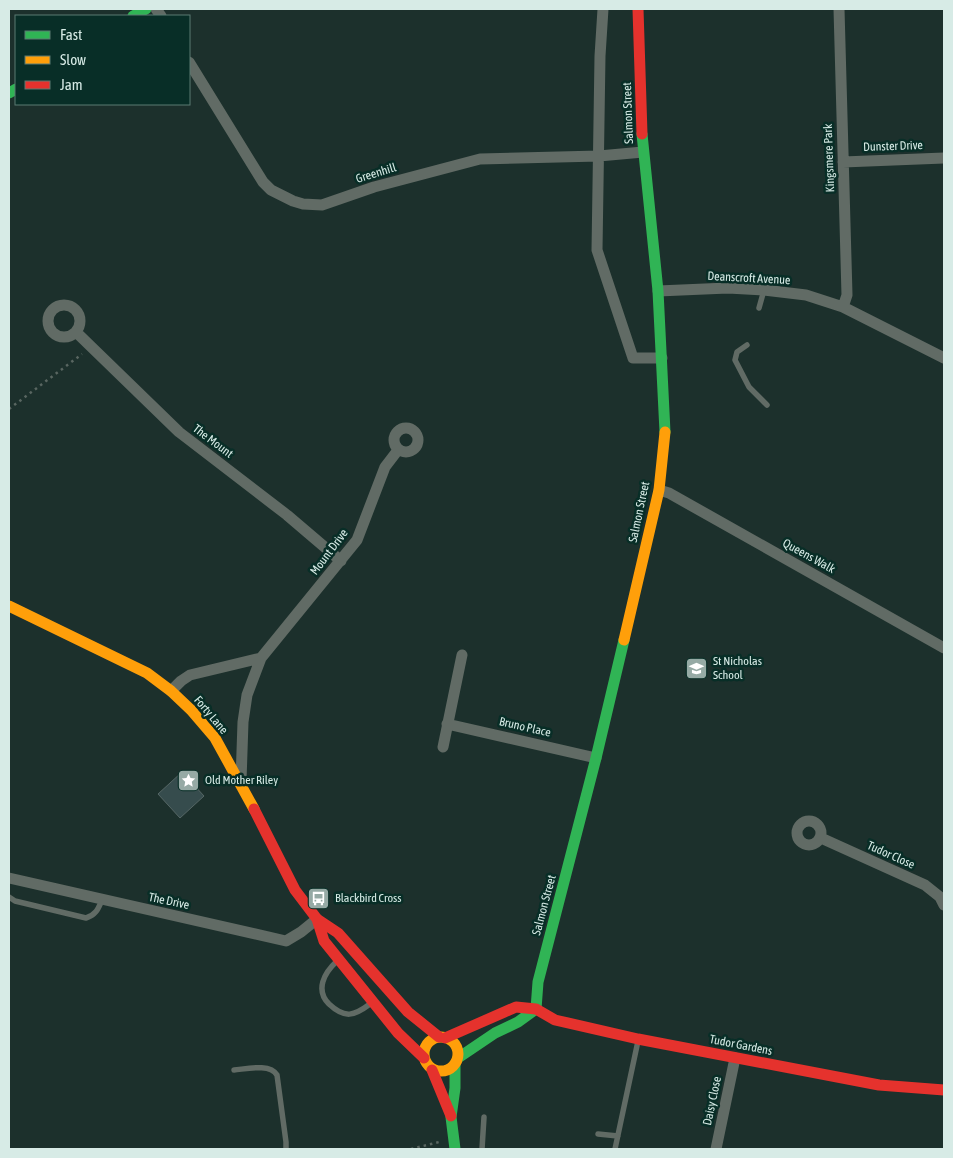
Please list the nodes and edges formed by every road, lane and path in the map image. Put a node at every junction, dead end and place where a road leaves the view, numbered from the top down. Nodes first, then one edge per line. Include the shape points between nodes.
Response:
1 (603, 9) edge
2 (638, 9) edge
3 (839, 9) edge
4 (190, 64) edge
5 (643, 152) junction
6 (599, 156) junction
7 (944, 158) edge
8 (843, 162) junction
9 (764, 290) junction
10 (658, 291) junction
11 (843, 307) junction
12 (759, 308) dead end
13 (76, 332) dead end
14 (747, 345) dead end
15 (91, 348) junction
16 (662, 358) junction
17 (944, 358) edge
18 (767, 405) dead end
19 (9, 409) edge
20 (398, 450) dead end
21 (659, 490) junction
22 (341, 561) junction
23 (9, 606) edge
24 (944, 648) edge
25 (462, 655) dead end
26 (261, 658) junction
27 (171, 691) junction
28 (447, 724) junction
29 (443, 747) dead end
30 (596, 758) junction
31 (241, 783) junction
32 (821, 838) dead end
33 (9, 878) edge
34 (9, 897) edge
35 (102, 900) junction
36 (944, 904) edge
37 (317, 919) junction
38 (339, 958) junction
39 (374, 1002) junction
40 (536, 1009) junction
41 (442, 1037) junction
42 (638, 1039) junction
43 (424, 1058) junction
44 (735, 1058) junction
45 (457, 1061) junction
46 (234, 1070) dead end
47 (432, 1070) junction
48 (944, 1090) edge
49 (451, 1117) junction
50 (484, 1117) dead end
51 (598, 1134) dead end
52 (618, 1136) junction
53 (454, 1144) edge
54 (286, 1149) edge
55 (411, 1149) edge
56 (482, 1149) edge
57 (615, 1149) edge
58 (716, 1149) edge

1 - 6 street
2 - 5 main road, Salmon Street
3 - 8 street, Kingsmere Park
4 - 6 street, Greenhill via 263,182 281,196 303,204 322,205 374,187 480,160
5 - 6 street, Greenhill
5 - 10 main road, Salmon Street
6 - 16 street via 597,250 633,358
7 - 8 street, Dunster Drive
8 - 11 street, Kingsmere Park via 847,295
9 - 10 street, Deanscroft Avenue
9 - 11 street, Deanscroft Avenue via 806,296
9 - 12 lane
10 - 16 main road, Salmon Street
11 - 17 street, Deanscroft Avenue
13 - 15 street, The Mount
14 - 18 lane via 737,352 735,360 750,388
15 - 19 path
15 - 22 street, The Mount via 178,432 287,515
16 - 21 main road, Salmon Street via 666,431
20 - 22 street, Mount Drive via 384,467 357,540
21 - 24 street, Queens Walk
21 - 30 main road, Salmon Street
22 - 26 street, Mount Drive
23 - 27 main road, Forty Lane via 147,673
25 - 28 street
26 - 27 street via 190,675
26 - 31 street, Mount Drive via 247,695
27 - 31 main road, Forty Lane via 215,738
28 - 29 street
28 - 30 street, Bruno Place
30 - 40 main road, Salmon Street via 538,982
31 - 37 main road, Forty Lane via 295,890
32 - 36 street, Tudor Close via 925,885
33 - 35 street, The Drive
34 - 35 lane via 86,918 97,911
35 - 37 street, The Drive via 286,941
37 - 38 main road, Forty Lane via 324,941
37 - 41 main road, Forty Lane via 338,932 408,1012
38 - 39 main road, Forty Lane
38 - 39 lane via 322,983 325,1000 340,1014 358,1012
39 - 43 main road, Forty Lane via 398,1033
40 - 41 main road via 516,1007
40 - 42 main road, Tudor Gardens via 555,1020
40 - 45 main road
41 - 43 main road via 427,1044
41 - 45 main road via 456,1046
42 - 44 main road, Tudor Gardens
42 - 52 lane
43 - 47 main road
44 - 48 main road, Tudor Gardens via 879,1085
44 - 58 street, Daisy Close
45 - 47 main road via 446,1071
45 - 49 main road
46 - 54 lane via 269,1068 275,1071
47 - 49 main road
49 - 53 main road
50 - 56 lane
51 - 52 lane
52 - 57 lane
53 - 55 path

